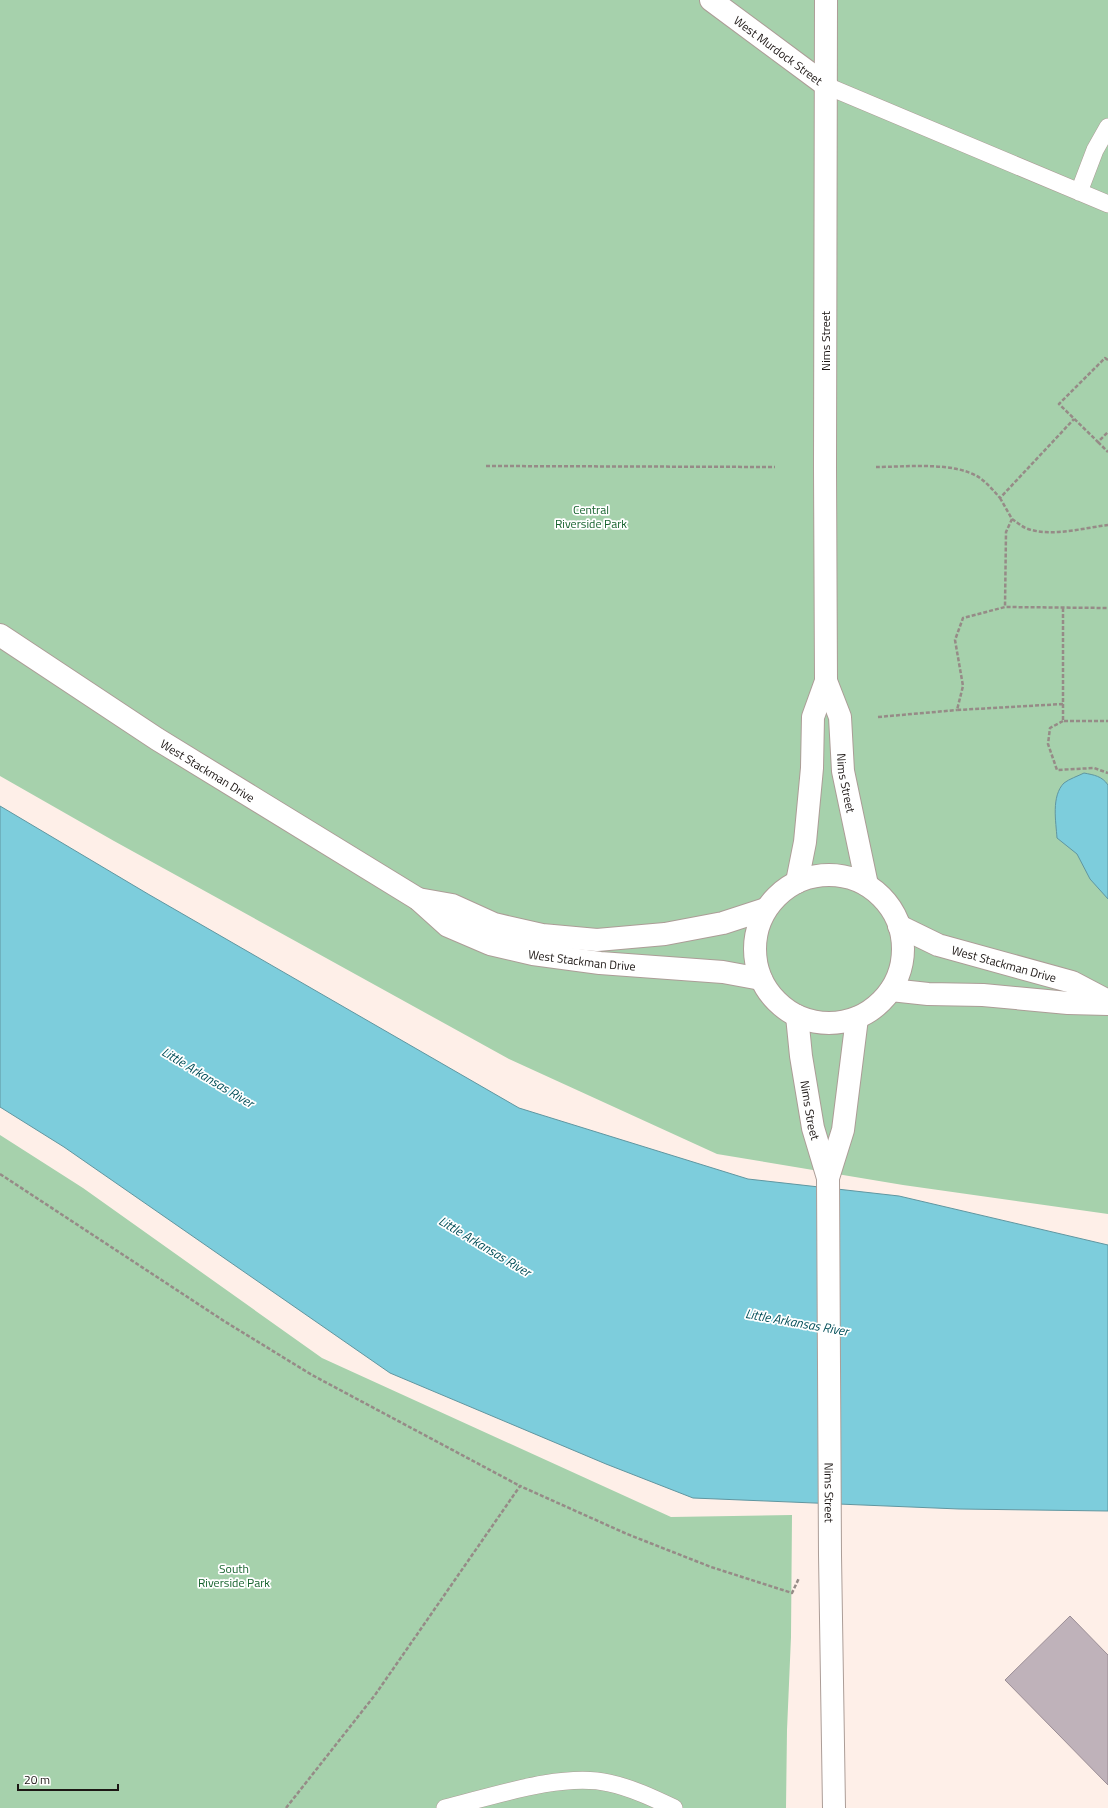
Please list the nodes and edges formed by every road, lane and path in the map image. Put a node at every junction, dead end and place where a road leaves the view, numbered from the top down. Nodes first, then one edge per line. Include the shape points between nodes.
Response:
1 (711, 0) edge
2 (826, 0) edge
3 (827, 86) junction
4 (1108, 127) edge
5 (1079, 192) junction
6 (1108, 204) edge
7 (1108, 360) edge
8 (1074, 419) junction
9 (1108, 432) edge
10 (1098, 442) junction
11 (1108, 452) edge
12 (486, 466) dead end
13 (775, 467) dead end
14 (876, 467) dead end
15 (1000, 498) junction
16 (1012, 519) junction
17 (1108, 525) edge
18 (1005, 607) junction
19 (1063, 608) junction
20 (1108, 608) edge
21 (0, 635) edge
22 (826, 681) junction
23 (1063, 704) junction
24 (957, 710) junction
25 (878, 717) dead end
26 (1062, 721) junction
27 (1108, 721) edge
28 (1108, 774) edge
29 (797, 882) junction
30 (866, 886) junction
31 (418, 899) junction
32 (766, 909) junction
33 (899, 926) junction
34 (760, 979) junction
35 (891, 990) junction
36 (1108, 1003) edge
37 (797, 1016) junction
38 (857, 1018) junction
39 (0, 1174) edge
40 (828, 1178) junction
41 (520, 1486) junction
42 (800, 1572) dead end
43 (286, 1808) edge
44 (445, 1808) edge
45 (674, 1808) edge
46 (834, 1808) edge

1 - 3 street, West Murdock Street
2 - 3 street, Nims Street
3 - 5 lane
3 - 22 street, Nims Street
4 - 5 lane via 1095,150
5 - 6 lane
7 - 8 path via 1105,358 1059,404
8 - 10 path
8 - 15 path
9 - 10 path
10 - 11 path
12 - 13 path
14 - 15 path via 961,469 980,478
15 - 16 path
16 - 17 path via 1027,529 1041,532
16 - 18 path via 1006,532
18 - 19 path
18 - 24 path via 963,618 955,640 963,686
19 - 20 path
19 - 23 path
21 - 31 street, West Stackman Drive via 157,739
22 - 29 street, Nims Street via 813,717 812,768 805,842
22 - 30 street, Nims Street via 840,717 843,771
23 - 24 path
23 - 26 path
24 - 25 path
26 - 27 path
26 - 28 path via 1050,728 1048,744 1057,770 1094,768
29 - 30 street via 820,876 844,877
29 - 32 street via 780,893
30 - 33 street via 881,897 892,910
31 - 32 street, West Stackman Drive via 452,906 494,924 542,936 597,940 665,934 724,923
31 - 34 street, West Stackman Drive via 448,926 490,944 533,954 600,963 723,972
32 - 34 street via 757,931 755,956
33 - 35 street via 903,948 900,970
33 - 36 street, West Stackman Drive via 938,945 1072,982
34 - 37 street via 782,1007
35 - 36 street, West Stackman Drive via 1068,1003
35 - 38 street via 876,1007
37 - 38 street via 817,1022 837,1023
37 - 40 street, Nims Street via 813,1128
38 - 40 street, Nims Street via 843,1130
39 - 41 path via 312,1375
40 - 46 street, Nims Street
41 - 42 path via 627,1534 711,1567 792,1593
41 - 43 path via 375,1695
44 - 45 lane via 538,1785 571,1780 608,1783 647,1795

